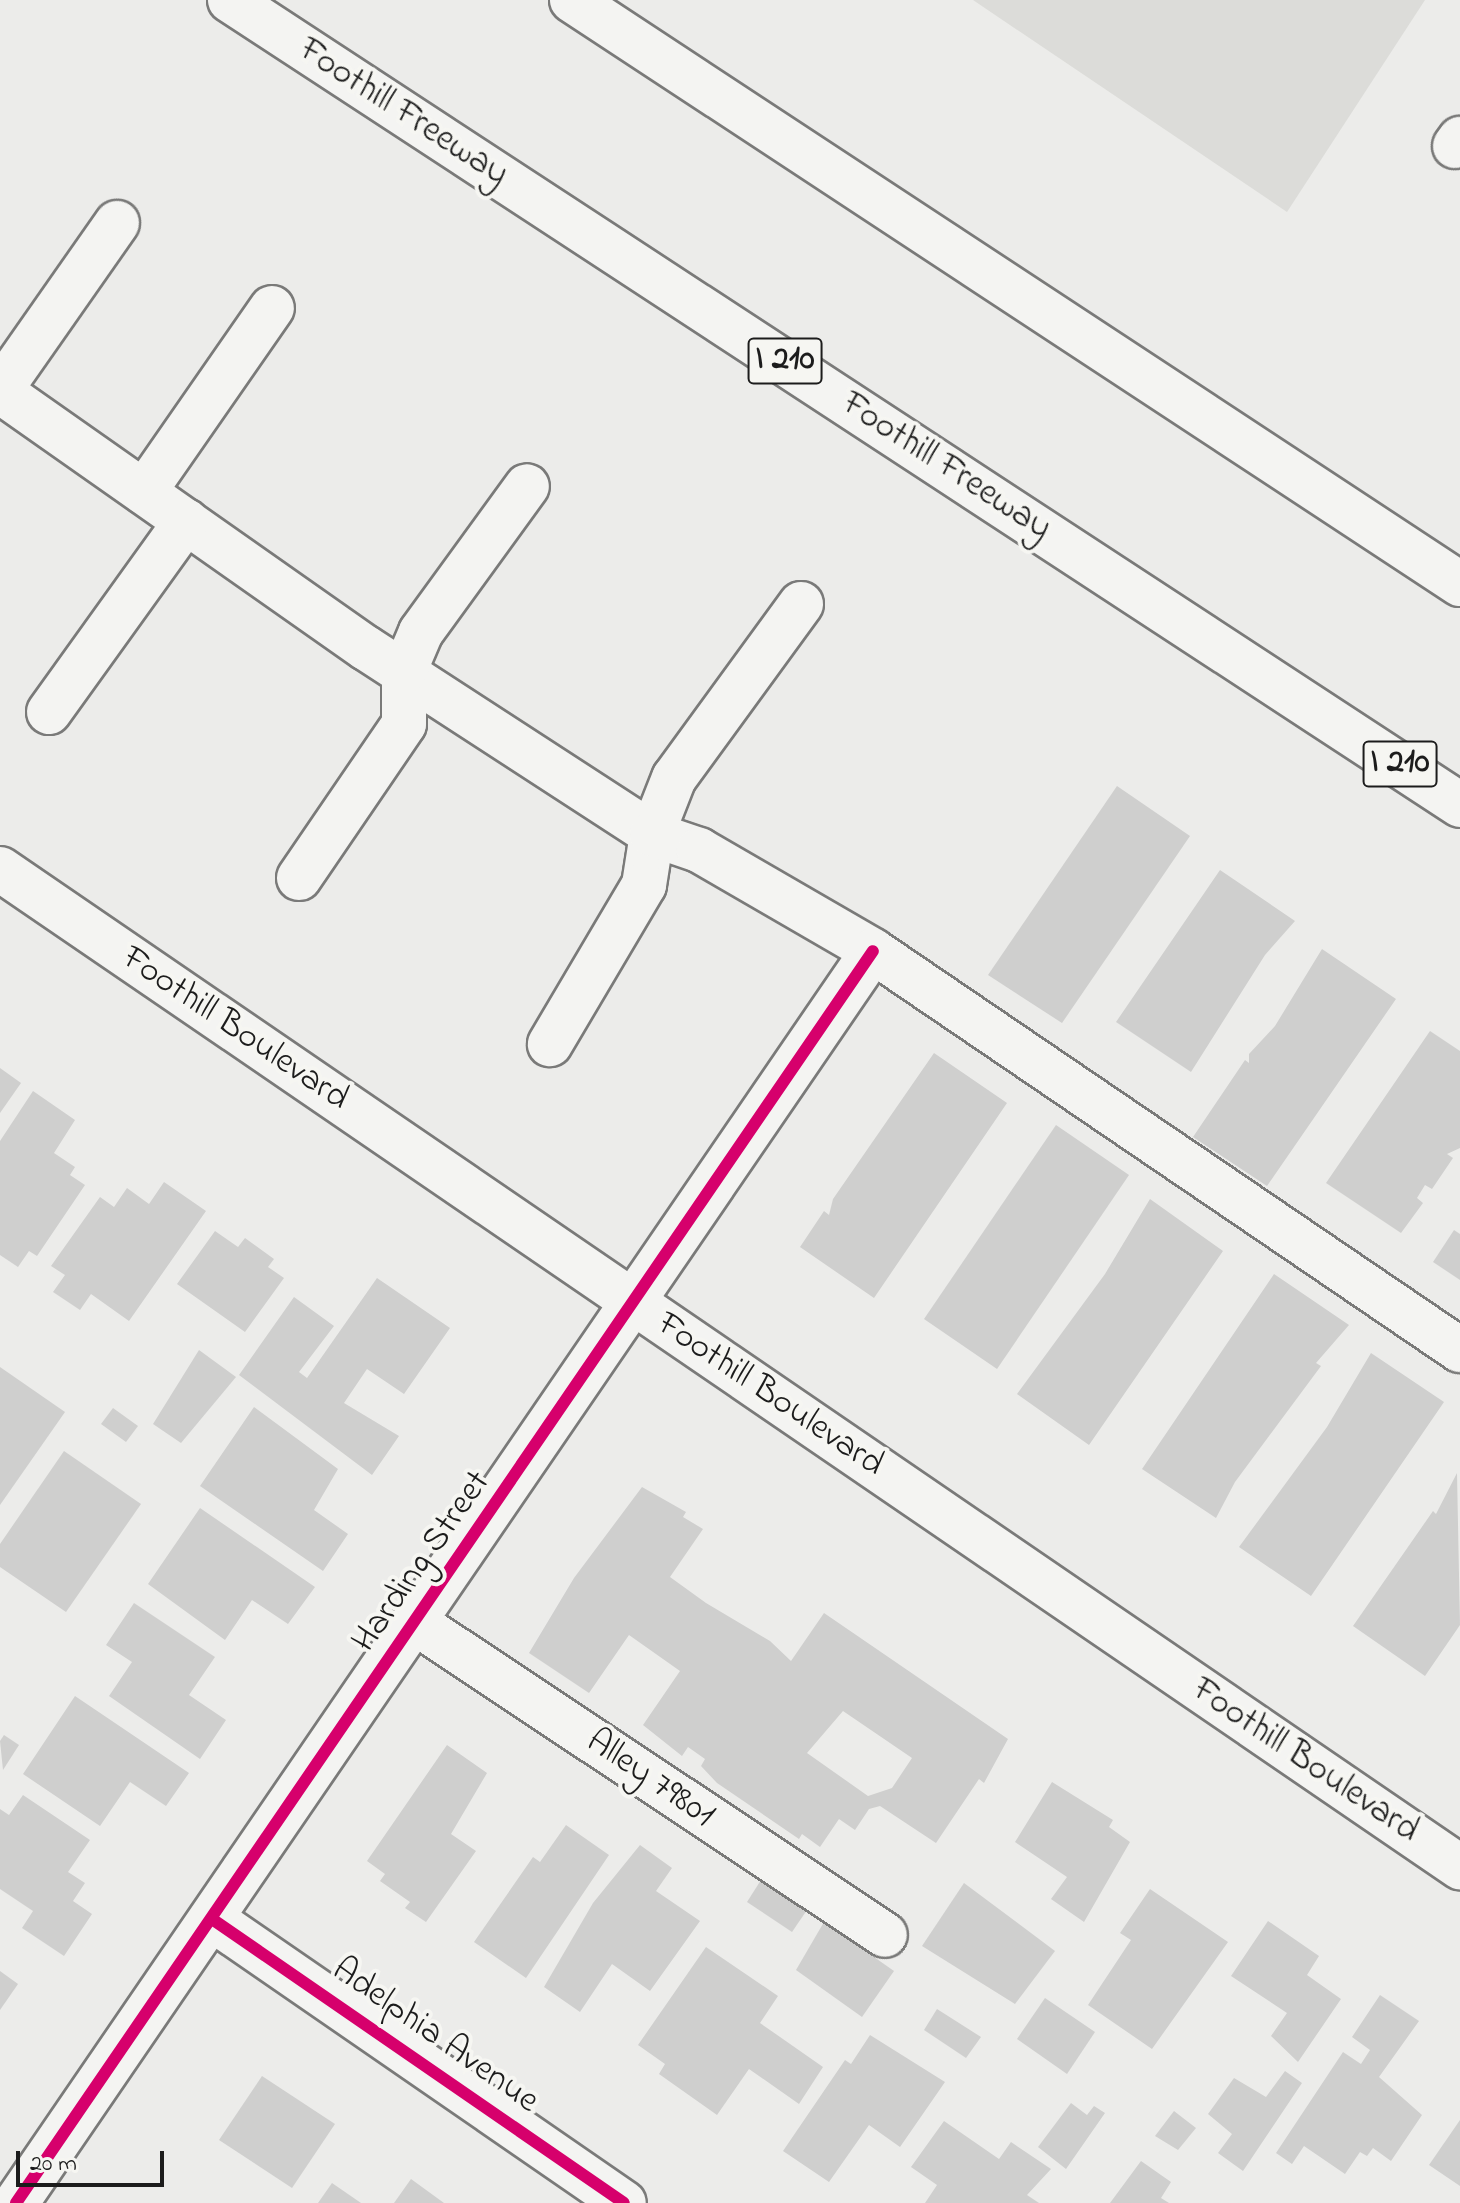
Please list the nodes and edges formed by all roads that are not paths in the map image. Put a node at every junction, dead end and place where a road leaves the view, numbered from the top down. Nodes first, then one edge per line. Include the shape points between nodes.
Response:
1 (230, 0) edge
2 (572, 0) edge
3 (117, 223) dead end
4 (272, 308) dead end
5 (0, 390) edge
6 (527, 486) dead end
7 (144, 492) junction
8 (1325, 492) junction
9 (186, 521) junction
10 (1460, 569) edge
11 (1460, 584) edge
12 (801, 604) dead end
13 (404, 672) junction
14 (49, 712) dead end
15 (1339, 723) junction
16 (1460, 805) edge
17 (1460, 833) edge
18 (652, 834) junction
19 (0, 869) edge
20 (299, 878) dead end
21 (873, 951) junction
22 (550, 1044) dead end
23 (636, 1303) junction
24 (1460, 1350) edge
25 (416, 1623) junction
26 (1460, 1867) edge
27 (212, 1919) junction
28 (885, 1935) dead end
29 (16, 2203) edge
30 (624, 2203) edge

1 - 15 main road, Foothill Freeway / I 210
2 - 8 main road
3 - 5 main road
4 - 7 main road
5 - 7 main road
6 - 13 main road via 421,632
7 - 9 main road
8 - 10 main road
8 - 11 main road
9 - 13 main road
9 - 14 main road
12 - 18 main road via 674,778
13 - 18 main road
13 - 20 main road via 404,724
15 - 16 main road, Foothill Freeway / I 210
15 - 17 main road
18 - 21 main road via 699,850
18 - 22 main road via 644,885
19 - 23 main road, Foothill Boulevard
21 - 23 main road, Harding Street
21 - 24 main road
23 - 25 main road, Harding Street
23 - 26 main road, Foothill Boulevard
25 - 27 main road, Harding Street
25 - 28 main road, Alley 79801
27 - 29 main road, Harding Street
27 - 30 main road, Adelphia Avenue

